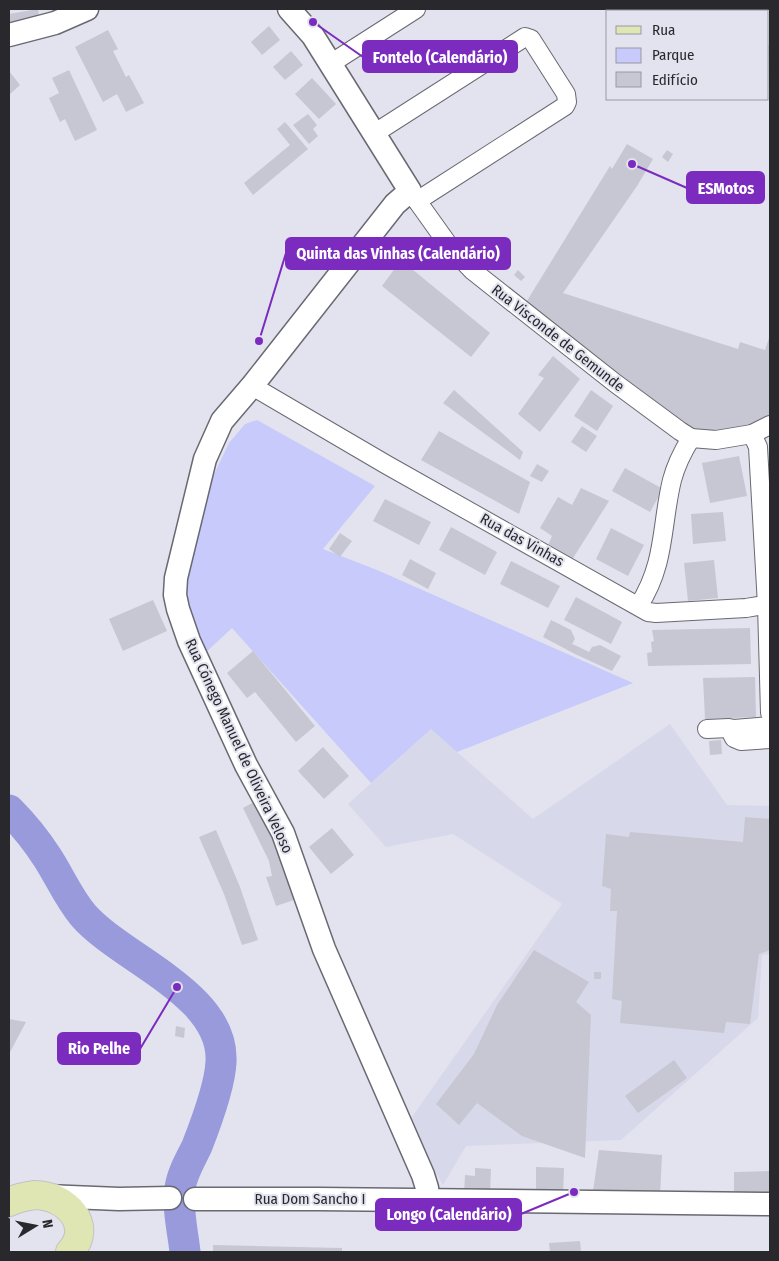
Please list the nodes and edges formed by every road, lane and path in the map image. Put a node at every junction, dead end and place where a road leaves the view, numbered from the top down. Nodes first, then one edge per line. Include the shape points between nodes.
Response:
1 (87, 9) edge
2 (290, 9) edge
3 (416, 9) edge
4 (9, 35) edge
5 (330, 64) junction
6 (375, 133) junction
7 (414, 196) junction
8 (252, 386) junction
9 (770, 425) edge
10 (752, 434) junction
11 (691, 438) junction
12 (768, 604) edge
13 (640, 605) junction
14 (770, 713) edge
15 (770, 726) edge
16 (707, 729) dead end
17 (734, 729) junction
18 (770, 739) edge
19 (9, 1180) edge
20 (40, 1196) junction
21 (170, 1198) joint
22 (119, 1199) junction
23 (195, 1199) joint
24 (428, 1200) junction
25 (9, 1202) edge
26 (770, 1204) edge
27 (79, 1222) junction
28 (70, 1252) edge

1 - 4 street via 55,23
2 - 5 street, Rua Visconde de Gemunde via 313,36
3 - 5 street
5 - 6 street, Rua Visconde de Gemunde
6 - 7 street, Rua Visconde de Gemunde
6 - 7 street via 524,37 531,39 566,94 565,106
7 - 8 street, Rua Cónego Manuel de Oliveira Veloso via 395,204
7 - 11 street, Rua Visconde de Gemunde via 450,247 485,281
8 - 13 street, Rua das Vinhas
8 - 24 street, Rua Cónego Manuel de Oliveira Veloso via 222,421 205,459 176,578 178,609 189,641 246,765 286,840 324,949 423,1174
9 - 10 street, Rua Visconde de Gemunde
10 - 11 street, Rua Visconde de Gemunde via 716,440
10 - 12 street via 758,447
11 - 13 street via 672,480 658,565
12 - 13 street, Rua das Vinhas via 656,613 648,612
12 - 14 street
15 - 17 street
16 - 17 street
17 - 18 street via 734,738 741,741
19 - 20 main road
20 - 22 street, Rua Dom Sancho I
20 - 25 main road
20 - 27 main road via 67,1205
21 - 22 street, Rua Dom Sancho I
21 - 23 street, Rua Dom Sancho I
22 - 27 street via 98,1208
23 - 24 street, Rua Dom Sancho I
24 - 26 street, Rua Dom Sancho I
27 - 28 main road via 80,1235

